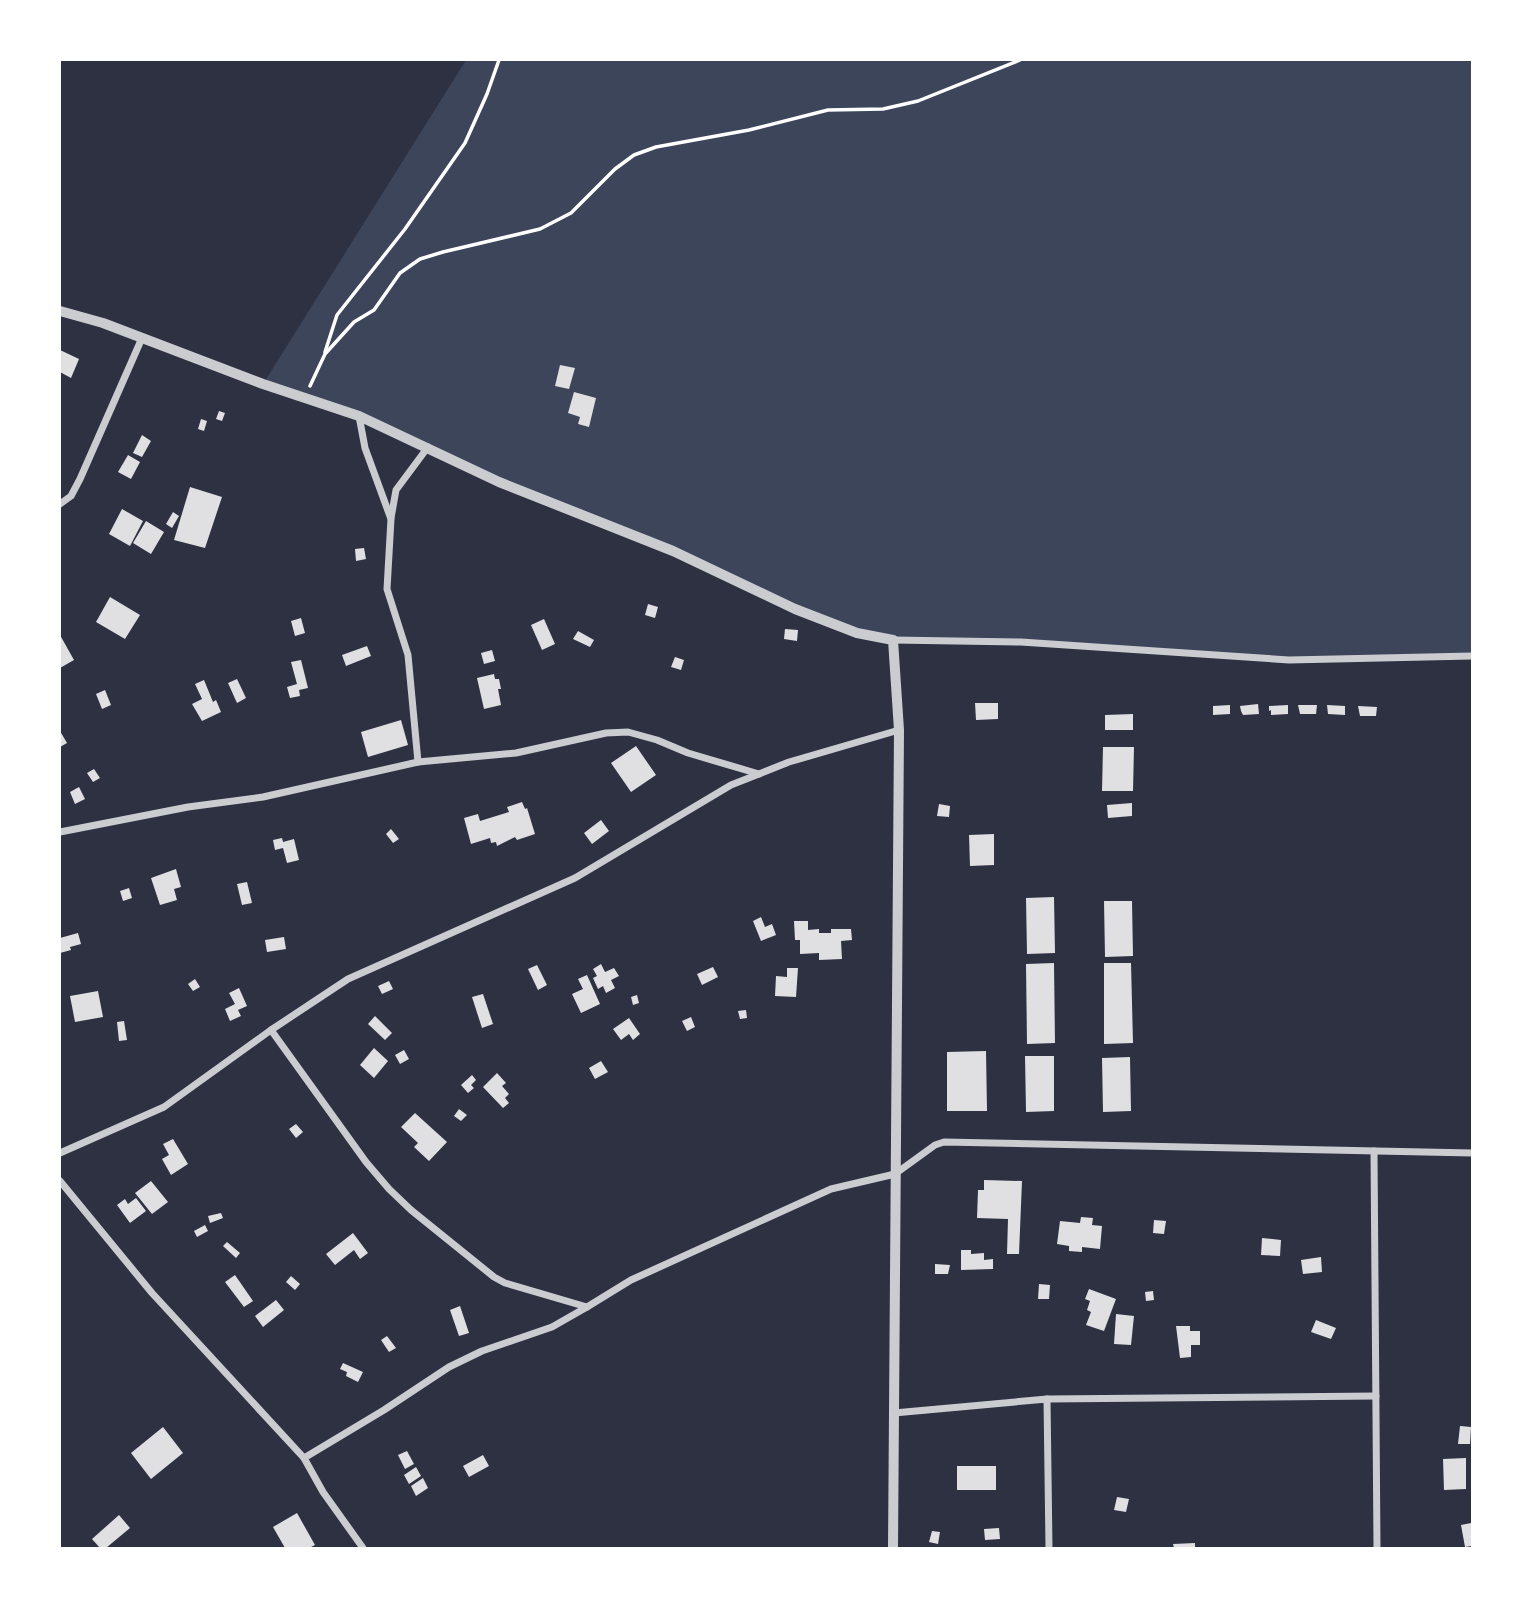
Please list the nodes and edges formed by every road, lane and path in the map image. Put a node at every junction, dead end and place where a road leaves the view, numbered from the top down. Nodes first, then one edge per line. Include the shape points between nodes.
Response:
1 (499, 60) edge
2 (1020, 60) edge
3 (60, 311) edge
4 (142, 338) junction
5 (325, 354) junction
6 (306, 397) junction
7 (359, 416) junction
8 (428, 447) junction
9 (60, 504) edge
10 (391, 519) junction
11 (892, 640) junction
12 (1472, 656) edge
13 (899, 730) junction
14 (418, 762) junction
15 (759, 774) junction
16 (60, 832) edge
17 (271, 1030) junction
18 (1374, 1151) junction
19 (60, 1153) edge
20 (1472, 1153) edge
21 (895, 1174) junction
22 (60, 1181) edge
23 (587, 1307) junction
24 (1376, 1396) junction
25 (1046, 1399) junction
26 (894, 1413) junction
27 (304, 1458) junction
28 (363, 1549) edge
29 (892, 1549) edge
30 (1049, 1549) edge
31 (1377, 1549) edge

1 - 5 path via 465,143 337,316
2 - 5 path via 918,101 828,110 634,155 571,213 540,229 420,259 400,273 374,310 354,322
3 - 4 street
4 - 6 street
4 - 9 street via 80,479 71,496
5 - 6 path
6 - 7 street
7 - 8 street
7 - 10 street via 365,448
8 - 10 street via 396,490
8 - 11 street via 499,482 673,551 795,609 857,633
10 - 14 street via 387,589 408,655
11 - 12 street via 1021,642 1289,660
11 - 13 street
13 - 15 street
13 - 21 street
14 - 15 street via 516,752 628,732
14 - 16 street via 263,797
15 - 17 street via 732,785 575,878 348,979
17 - 19 street via 164,1107
17 - 23 street via 366,1162 411,1210 494,1277
18 - 20 street
18 - 21 street via 944,1142
18 - 24 street
21 - 23 street via 831,1189 631,1280
21 - 26 street
22 - 27 street via 152,1293
23 - 27 street via 552,1327 449,1367
24 - 25 street
24 - 31 street
25 - 26 street
25 - 30 street
26 - 29 street
27 - 28 street

